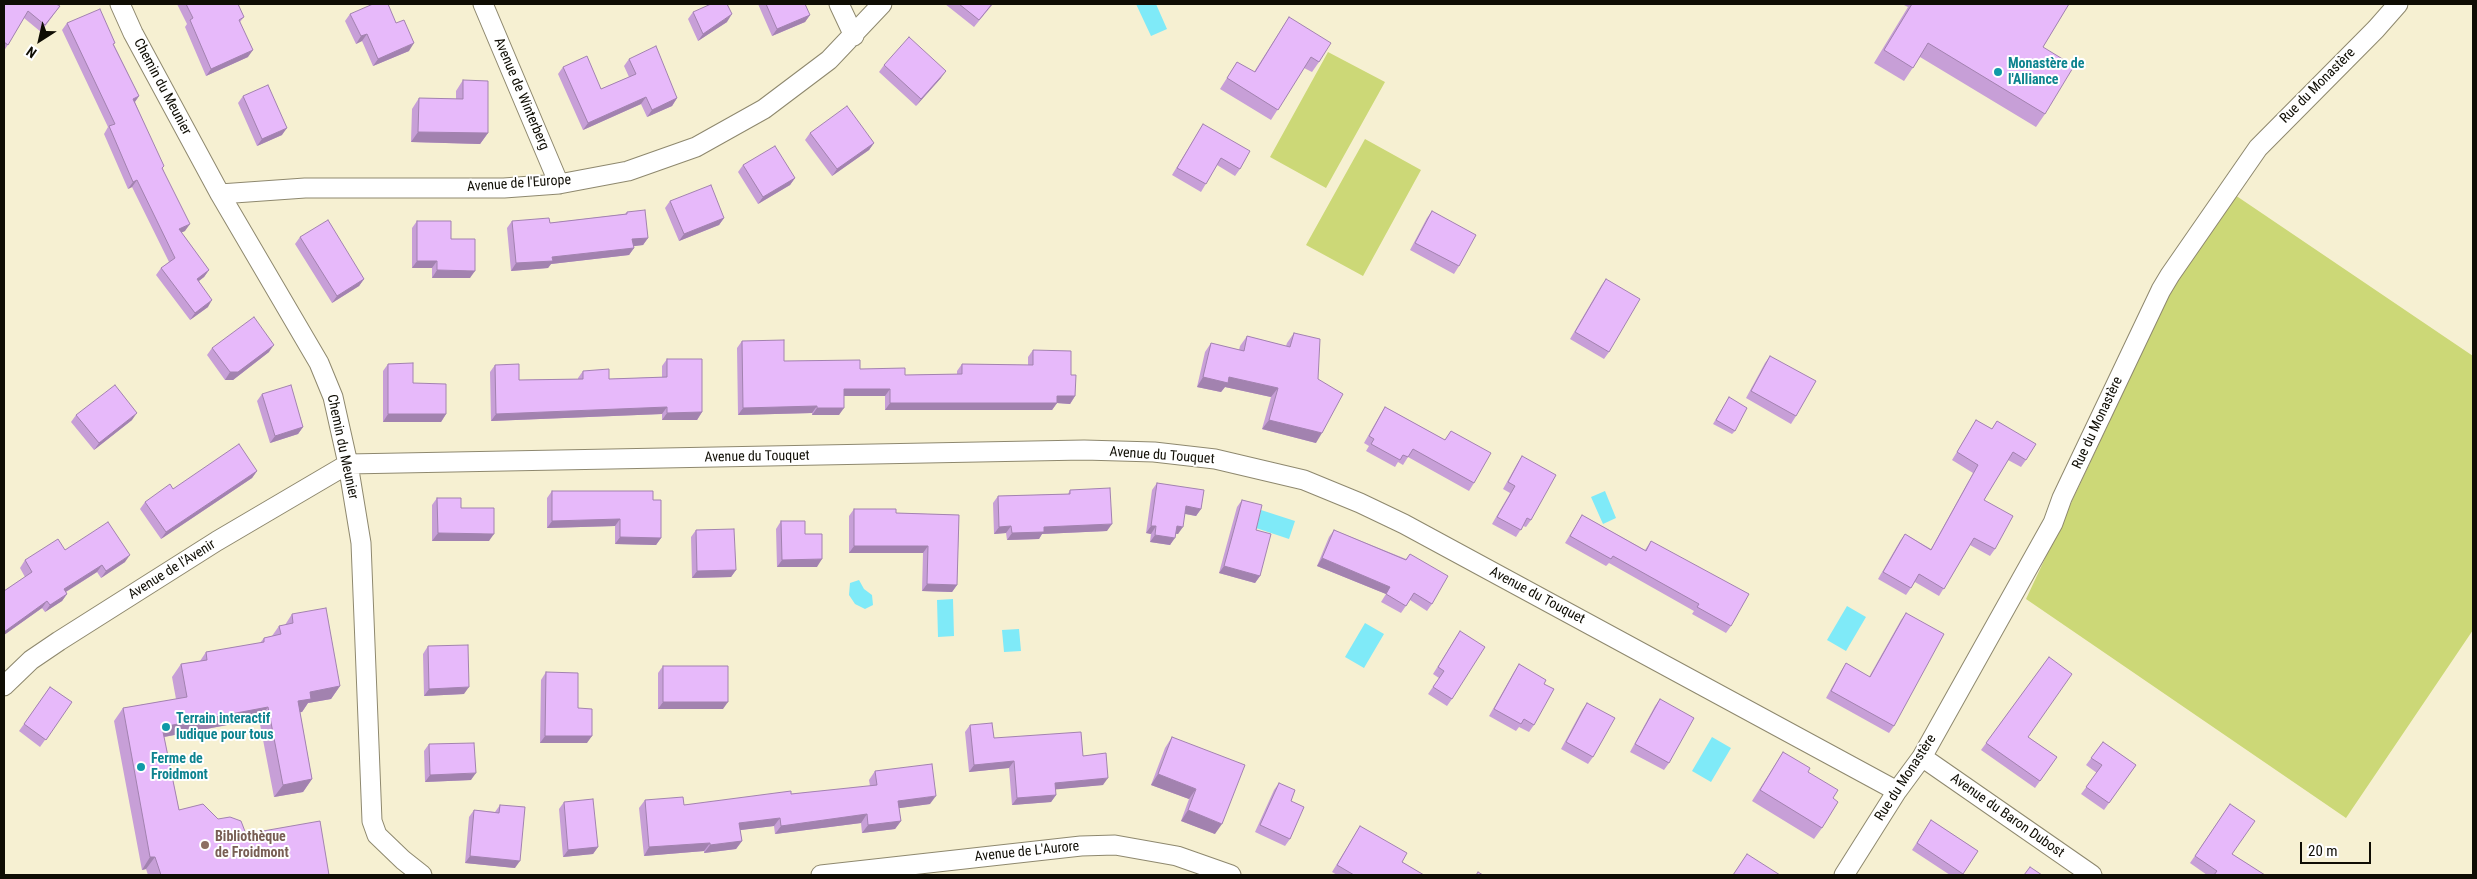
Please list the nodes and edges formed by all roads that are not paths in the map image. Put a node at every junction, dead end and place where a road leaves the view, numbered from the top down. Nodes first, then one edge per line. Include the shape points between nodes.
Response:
1 (120, 4) edge
2 (484, 4) edge
3 (839, 4) edge
4 (882, 4) edge
5 (2398, 4) edge
6 (854, 36) junction
7 (560, 184) junction
8 (220, 194) junction
9 (348, 464) junction
10 (4, 686) edge
11 (1922, 757) junction
12 (1897, 791) junction
13 (422, 875) edge
14 (821, 875) edge
15 (1231, 875) edge
16 (1844, 875) edge
17 (2092, 875) edge

1 - 8 street, Chemin du Meunier
2 - 7 street, Avenue de Winterberg
3 - 6 street
4 - 6 street, Avenue de l'Europe
5 - 11 street, Rue du Monastère via 2258,148 2161,290 2053,523
6 - 7 street, Avenue de l'Europe via 829,60 764,109 696,147 628,171
7 - 8 street, Avenue de l'Europe via 504,188 305,188
8 - 9 street, Chemin du Meunier via 319,363 333,397
9 - 10 street, Avenue de l'Avenir via 217,541 59,641 31,660
9 - 12 street, Avenue du Touquet via 1084,450 1154,452 1215,459 1304,480 1404,524
9 - 13 street, Chemin du Meunier via 361,543 372,821 377,835
11 - 12 street, Rue du Monastère
11 - 17 street, Avenue du Baron Dubost
12 - 16 street, Rue du Monastère
14 - 15 street, Avenue de L'Aurore via 1081,846 1116,846 1177,856

